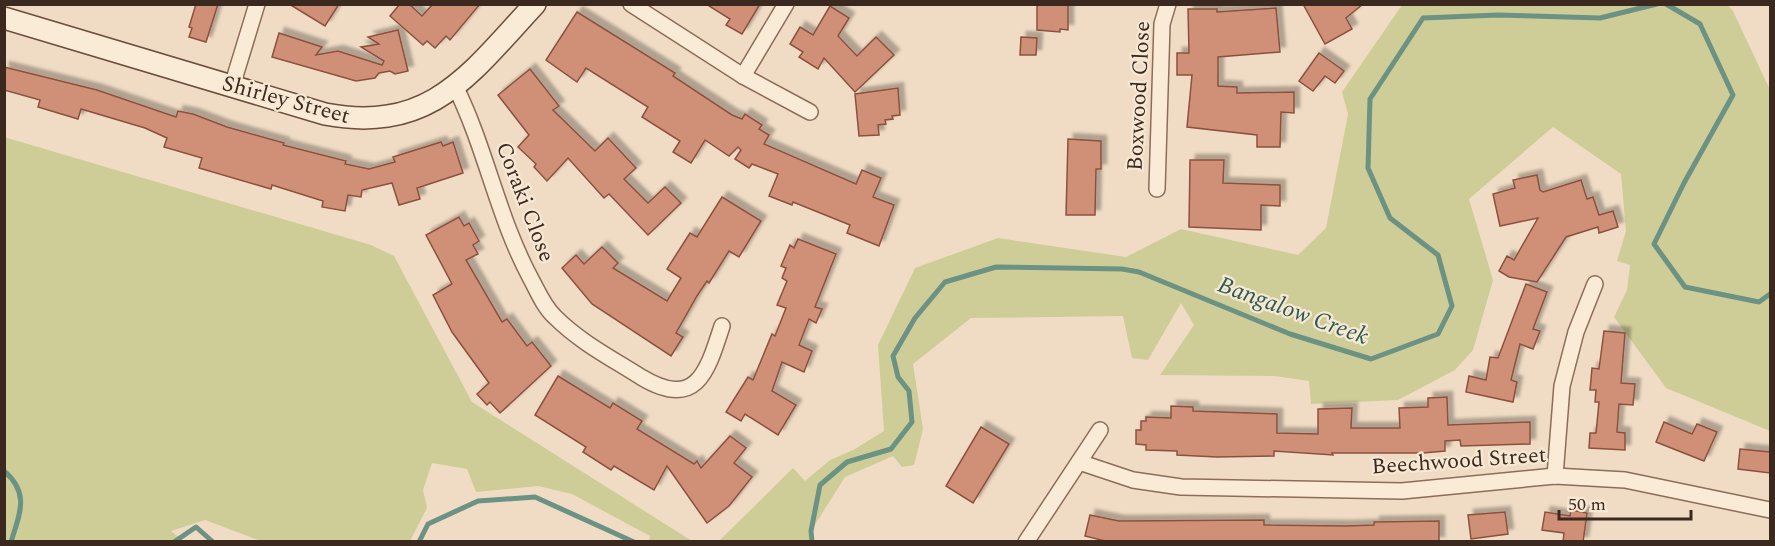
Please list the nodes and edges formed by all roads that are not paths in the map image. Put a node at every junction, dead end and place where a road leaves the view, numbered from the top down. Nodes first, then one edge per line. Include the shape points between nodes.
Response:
1 (257, 4) edge
2 (535, 4) edge
3 (631, 4) edge
4 (786, 4) edge
5 (1168, 4) edge
6 (4, 18) edge
7 (743, 76) junction
8 (232, 86) junction
9 (456, 88) junction
10 (810, 112) dead end
11 (1157, 189) dead end
12 (1596, 284) dead end
13 (722, 326) dead end
14 (1100, 429) dead end
15 (1079, 462) junction
16 (1555, 476) junction
17 (1770, 510) edge
18 (1026, 542) edge

1 - 8 street
2 - 9 street, Shirley Street
3 - 7 street
4 - 7 street
5 - 11 street, Boxwood Close via 1162,24
6 - 8 street, Shirley Street
7 - 10 street
8 - 9 street, Shirley Street via 325,114 356,119 404,113
9 - 13 street, Coraki Close via 515,250 554,317 584,342 651,383 673,391 688,388 702,375
12 - 16 street via 1576,332 1562,386
14 - 15 street
15 - 16 street, Beechwood Street via 1133,480 1181,487 1402,491
15 - 18 street
16 - 17 street, Beechwood Street via 1625,480

